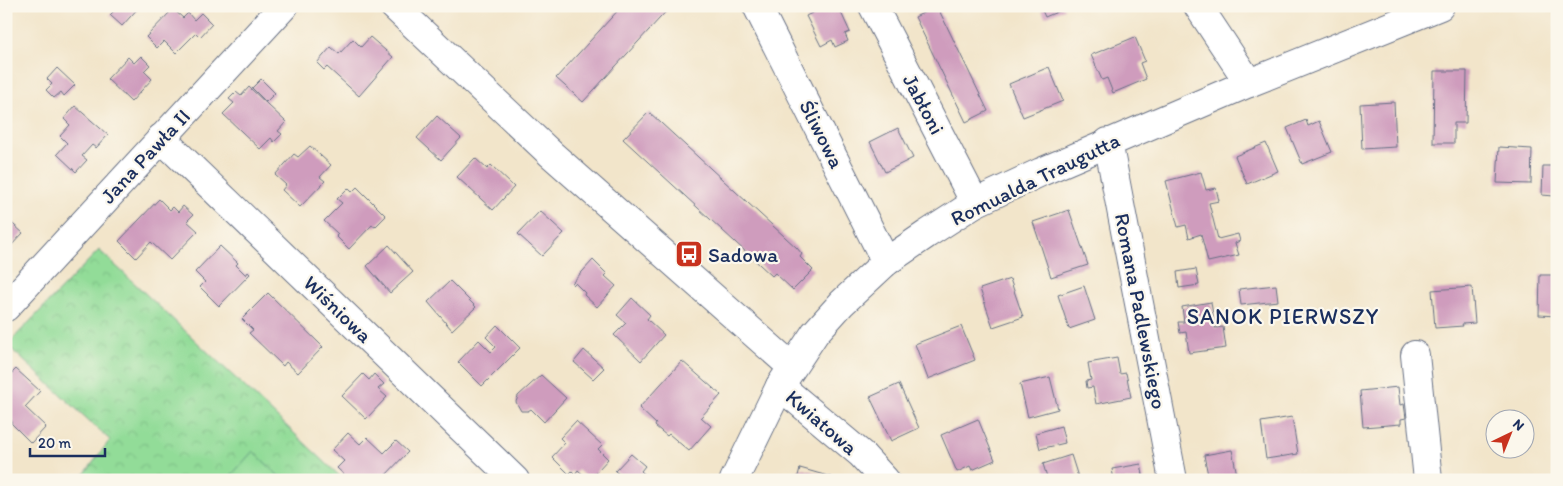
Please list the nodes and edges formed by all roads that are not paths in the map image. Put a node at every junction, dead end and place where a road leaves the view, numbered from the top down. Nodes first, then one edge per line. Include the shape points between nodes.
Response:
1 (284, 6) edge
2 (394, 6) edge
3 (757, 6) edge
4 (873, 6) edge
5 (1198, 6) edge
6 (1440, 6) edge
7 (1249, 83) junction
8 (161, 138) junction
9 (1108, 142) junction
10 (976, 203) junction
11 (886, 262) junction
12 (6, 307) edge
13 (1415, 355) dead end
14 (786, 376) junction
15 (515, 480) edge
16 (734, 480) edge
17 (885, 480) edge
18 (1173, 480) edge
19 (1428, 480) edge

1 - 8 street, Jana Pawła II
2 - 14 street
3 - 11 street, Śliwowa
4 - 10 street, Jabłoni
5 - 7 street
6 - 7 street, Romualda Traugutta
7 - 9 street, Romualda Traugutta
8 - 12 street, Jana Pawła II
8 - 15 street, Wiśniowa
9 - 10 street, Romualda Traugutta
9 - 18 street, Romana Padlewskiego
10 - 11 street, Romualda Traugutta
11 - 14 street, Romualda Traugutta via 815,333
13 - 19 street
14 - 16 street, Romualda Traugutta
14 - 17 street, Kwiatowa

